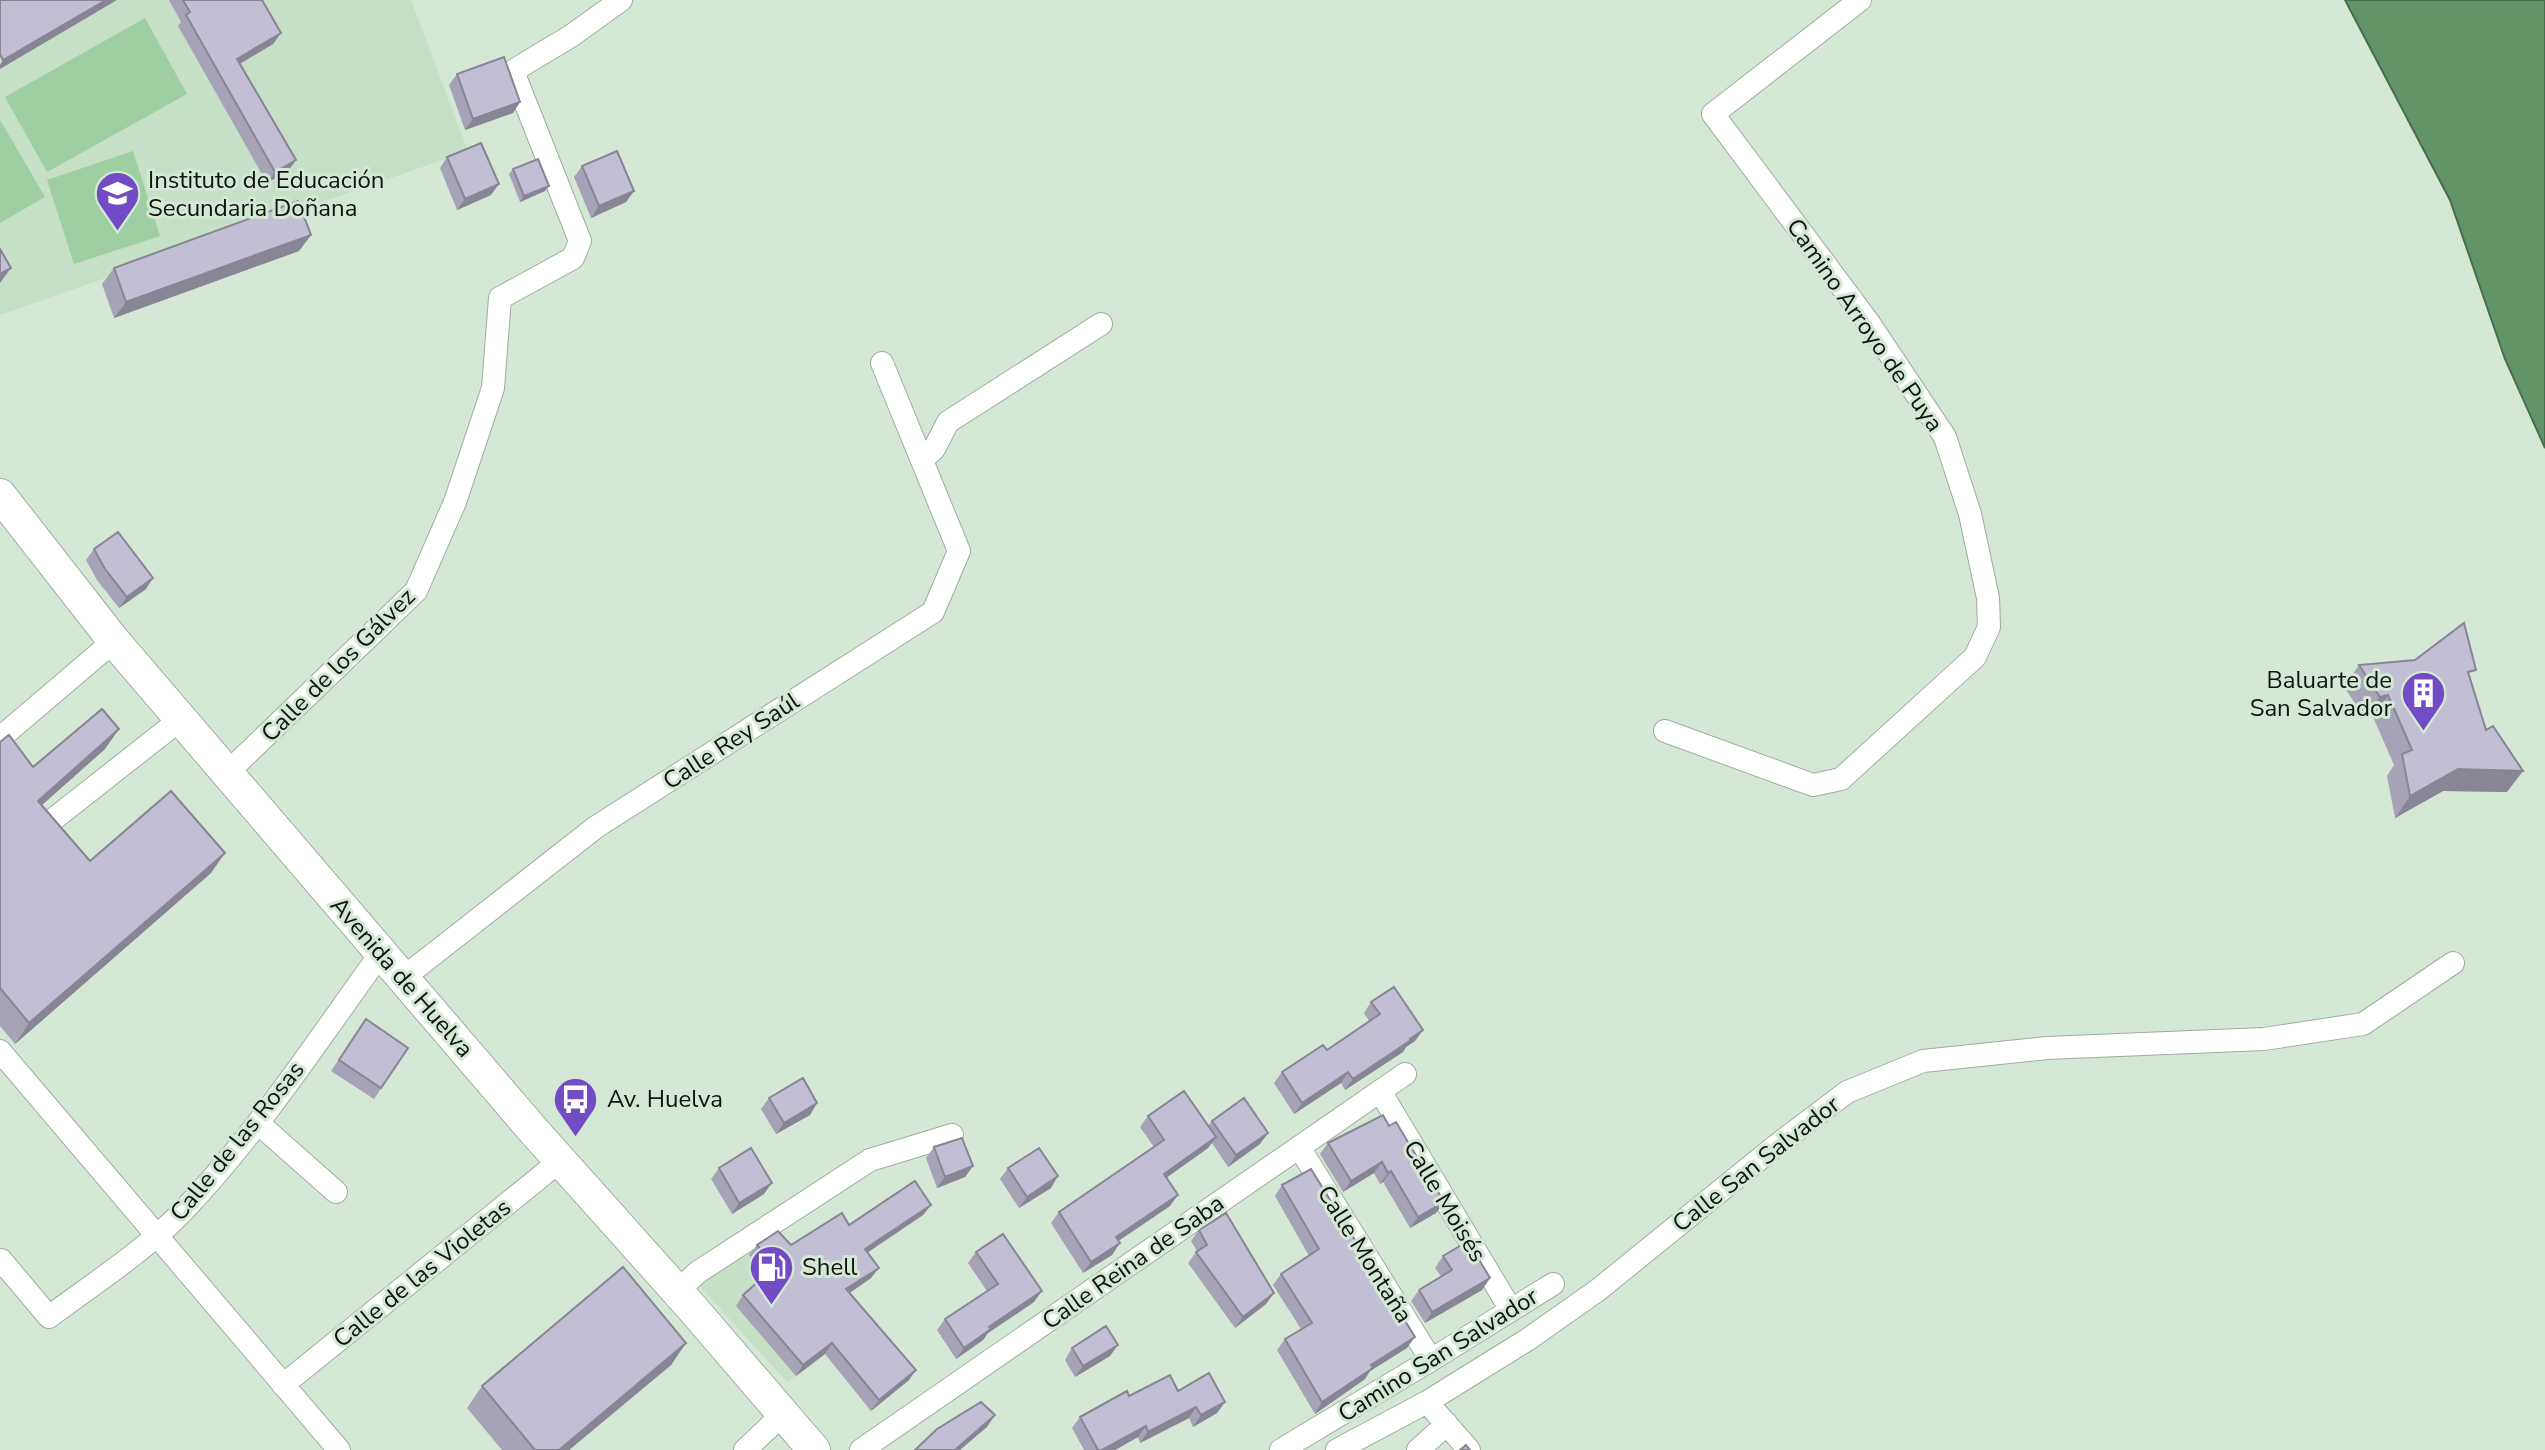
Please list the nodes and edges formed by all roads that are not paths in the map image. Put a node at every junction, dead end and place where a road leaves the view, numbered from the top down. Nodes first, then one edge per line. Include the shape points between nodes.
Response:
1 (621, 0) edge
2 (1860, 0) edge
3 (1101, 324) dead end
4 (882, 363) dead end
5 (922, 460) junction
6 (0, 495) edge
7 (114, 641) junction
8 (181, 719) junction
9 (1665, 731) dead end
10 (0, 738) edge
11 (227, 773) junction
12 (46, 825) edge
13 (381, 953) junction
14 (2453, 963) dead end
15 (403, 978) junction
16 (2, 1057) edge
17 (1405, 1074) dead end
18 (1380, 1091) junction
19 (258, 1123) junction
20 (952, 1135) dead end
21 (1299, 1147) junction
22 (560, 1161) junction
23 (336, 1192) dead end
24 (157, 1236) junction
25 (1, 1260) edge
26 (1553, 1284) dead end
27 (677, 1291) junction
28 (1511, 1310) junction
29 (1431, 1360) junction
30 (283, 1385) junction
31 (1427, 1402) junction
32 (783, 1414) junction
33 (1447, 1424) junction
34 (339, 1450) edge
35 (745, 1450) edge
36 (814, 1450) edge
37 (861, 1450) edge
38 (1281, 1450) edge
39 (1337, 1450) edge
40 (1418, 1450) edge
41 (1469, 1450) edge

1 - 11 street, Calle de los Gálvez via 516,69 580,241 573,258 500,298 493,388 455,502 416,591
2 - 9 street, Camino Arroyo de Puya via 1713,114 1869,323 1945,437 1970,514 1989,627 1975,657 1841,779 1813,785
3 - 5 street via 948,422
4 - 5 street, Calle Rey Saúl
5 - 15 street, Calle Rey Saúl via 959,551 933,612 596,827
6 - 7 street, Avenida de Huelva
7 - 8 street, Avenida de Huelva
7 - 10 street
8 - 11 street, Avenida de Huelva
8 - 12 street
11 - 13 street, Avenida de Huelva
13 - 15 street, Avenida de Huelva
13 - 19 street, Calle de las Rosas
14 - 31 street, Calle San Salvador via 2363,1024 2264,1039 2047,1048 1923,1061 1847,1092 1598,1290
15 - 22 street, Avenida de Huelva
16 - 24 street
17 - 18 street, Calle Reina de Saba
18 - 21 street, Calle Reina de Saba
18 - 28 street, Calle Moisés
19 - 23 street
19 - 24 street, Calle de las Rosas
20 - 27 street via 870,1160
21 - 29 street, Calle Montaña
21 - 37 street, Calle Reina de Saba
22 - 27 street, Avenida de Huelva
22 - 30 street, Calle de las Violetas
24 - 25 street, Calle de las Rosas via 49,1317
24 - 30 street
26 - 28 street, Camino San Salvador
27 - 32 street, Avenida de Huelva
28 - 29 street, Camino San Salvador
29 - 38 street, Camino San Salvador
30 - 34 street
31 - 33 street
31 - 39 street, Calle San Salvador
32 - 35 street
32 - 36 street, Avenida de Huelva
33 - 40 street
33 - 41 street

